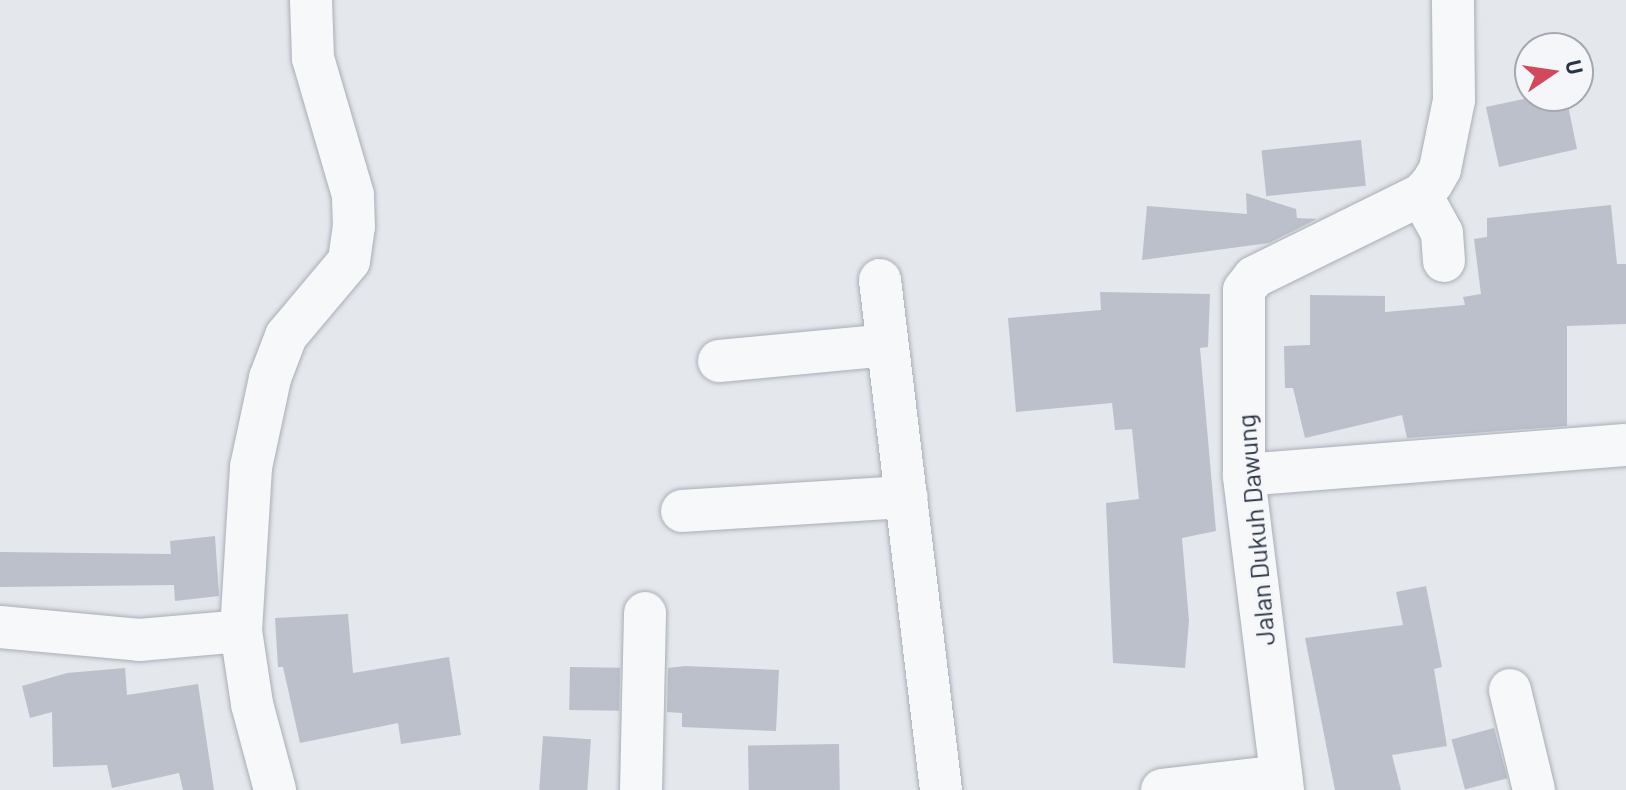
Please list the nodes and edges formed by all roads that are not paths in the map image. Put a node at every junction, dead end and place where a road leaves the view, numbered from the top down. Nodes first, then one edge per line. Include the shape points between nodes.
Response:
1 (311, 0) edge
2 (1453, 0) edge
3 (1421, 195) junction
4 (1444, 261) dead end
5 (880, 280) dead end
6 (887, 345) junction
7 (719, 361) dead end
8 (1626, 445) edge
9 (1244, 475) junction
10 (907, 497) junction
11 (682, 511) dead end
12 (645, 613) dead end
13 (0, 627) edge
14 (241, 631) junction
15 (1510, 690) dead end
16 (1282, 783) edge
17 (275, 790) edge
18 (641, 790) edge
19 (941, 790) edge
20 (1162, 790) edge
21 (1534, 790) edge

1 - 14 street via 313,58 353,195 354,227 349,261 339,280 286,336 270,378 251,467
2 - 3 street via 1454,100 1440,169
3 - 4 street via 1442,233
3 - 9 street, Jalan Dukuh Dawung via 1248,282 1242,302
5 - 6 street
6 - 7 street
6 - 10 street
8 - 9 street
9 - 16 street, Jalan Dukuh Dawung
10 - 11 street
10 - 19 street
12 - 18 street
13 - 14 street via 139,640
14 - 17 street via 252,704
15 - 21 street
16 - 20 street

